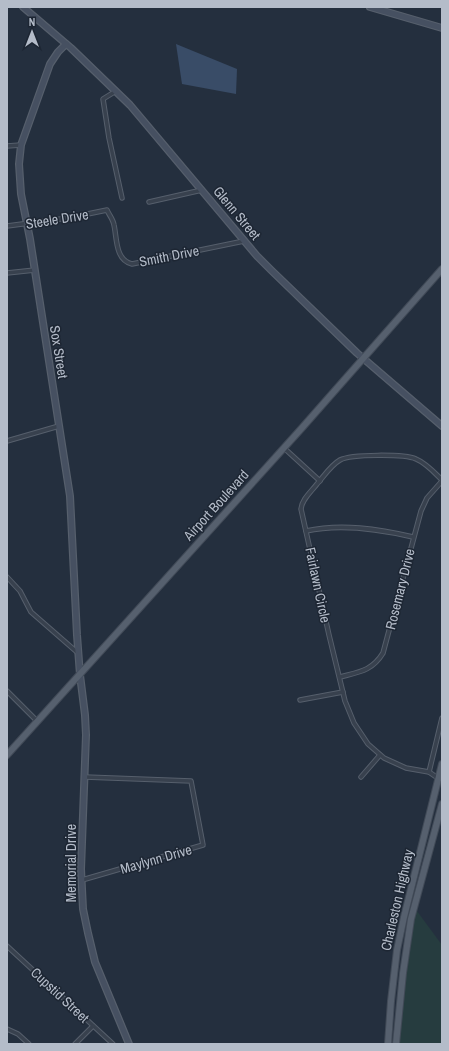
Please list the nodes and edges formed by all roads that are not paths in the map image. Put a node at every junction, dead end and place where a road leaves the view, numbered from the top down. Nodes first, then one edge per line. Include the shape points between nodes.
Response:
1 (23, 7) edge
2 (370, 7) edge
3 (442, 28) edge
4 (66, 44) junction
5 (116, 91) junction
6 (21, 145) junction
7 (7, 146) edge
8 (202, 190) junction
9 (122, 198) dead end
10 (149, 202) dead end
11 (107, 210) joint
12 (28, 224) junction
13 (7, 226) edge
14 (244, 241) junction
15 (442, 269) edge
16 (35, 270) junction
17 (7, 273) edge
18 (363, 359) junction
19 (59, 426) junction
20 (442, 426) edge
21 (7, 441) edge
22 (284, 448) junction
23 (442, 480) edge
24 (320, 481) junction
25 (306, 531) junction
26 (413, 538) junction
27 (7, 577) edge
28 (78, 653) junction
29 (80, 675) junction
30 (340, 676) junction
31 (7, 691) edge
32 (343, 692) junction
33 (300, 700) dead end
34 (442, 718) edge
35 (37, 721) junction
36 (7, 755) edge
37 (380, 755) junction
38 (442, 764) edge
39 (429, 772) junction
40 (361, 776) dead end
41 (85, 777) junction
42 (440, 779) edge
43 (442, 804) edge
44 (82, 880) junction
45 (7, 946) edge
46 (93, 1026) junction
47 (7, 1029) edge
48 (29, 1044) edge
49 (75, 1044) edge
50 (113, 1044) edge
51 (130, 1044) edge
52 (388, 1044) edge
53 (396, 1044) edge

1 - 4 street, Glenn Street
2 - 3 street
4 - 5 street, Glenn Street
4 - 6 street, Sox Street via 50,64
5 - 8 street, Glenn Street
5 - 9 street via 103,99
6 - 7 street
6 - 12 street, Sox Street via 19,179
8 - 10 street
8 - 14 street, Glenn Street
11 - 12 street, Steele Drive
11 - 14 street, Smith Drive via 113,220 121,257 130,263 137,264
12 - 13 street, Steele Drive
12 - 16 street, Sox Street
14 - 18 street, Glenn Street
15 - 18 main road, Airport Boulevard
16 - 17 street
16 - 19 street, Sox Street
18 - 20 street, Glenn Street
18 - 22 main road, Airport Boulevard
19 - 21 street
19 - 28 street, Sox Street via 70,496
22 - 24 street
22 - 29 main road, Airport Boulevard
23 - 24 street, Fairlawn Circle via 416,459 407,456 383,456 349,457 341,460
23 - 26 street, Rosemary Drive via 420,511
24 - 25 street, Fairlawn Circle via 302,504
25 - 26 street via 335,528 365,529
25 - 30 street, Fairlawn Circle
26 - 30 street, Rosemary Drive via 383,653 370,668
27 - 28 street via 20,591 32,612
28 - 29 street, Sox Street
29 - 35 main road, Airport Boulevard
29 - 41 street, Memorial Drive via 85,714
30 - 32 street, Fairlawn Circle
31 - 35 street
32 - 33 street
32 - 37 street, Fairlawn Circle via 359,731
34 - 39 street
35 - 36 main road, Airport Boulevard
37 - 39 street, Fairlawn Circle via 406,768
37 - 40 street
38 - 42 main road, Charleston Highway
39 - 42 street, Fairlawn Circle
41 - 44 street, Memorial Drive
41 - 44 street, Maylynn Drive via 191,781 203,845
42 - 52 main road, Charleston Highway via 397,950
43 - 53 main road, Charleston Highway via 411,919
44 - 51 street, Memorial Drive via 83,909 91,948 113,1008
45 - 46 street, Cupstid Street
46 - 49 street
46 - 50 street, Cupstid Street
47 - 48 street via 18,1034

